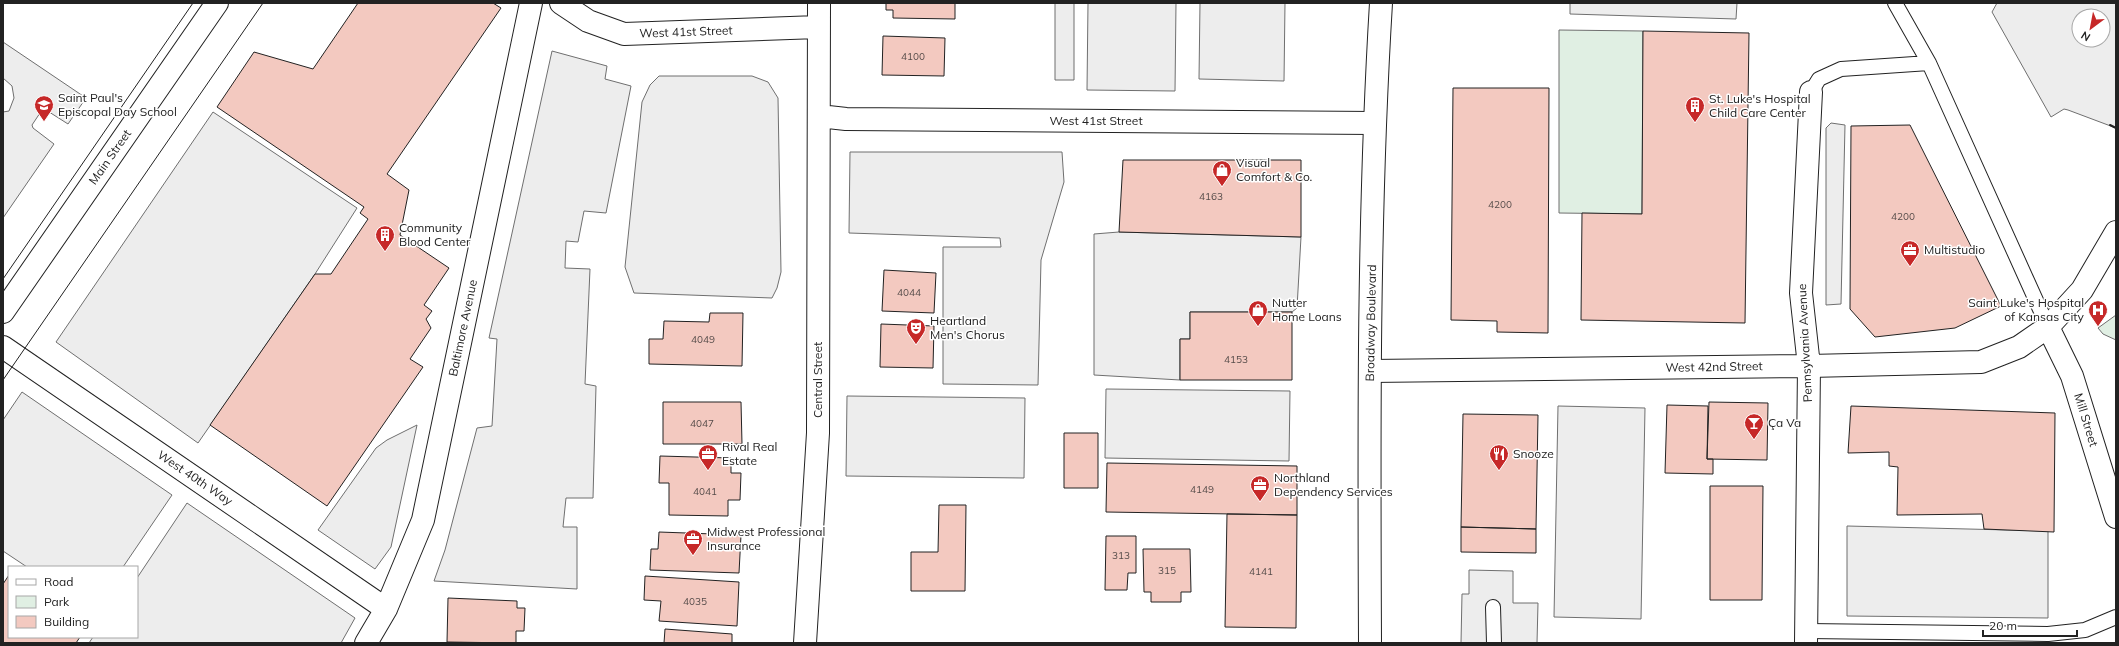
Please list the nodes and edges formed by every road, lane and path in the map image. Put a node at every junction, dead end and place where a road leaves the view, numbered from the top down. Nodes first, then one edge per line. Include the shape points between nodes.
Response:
1 (217, 3) edge
2 (531, 3) edge
3 (561, 3) edge
4 (819, 3) edge
5 (1381, 3) edge
6 (1895, 3) edge
7 (818, 27) junction
8 (1929, 63) junction
9 (1810, 92) joint
10 (819, 116) junction
11 (1374, 123) junction
12 (2116, 232) edge
13 (3, 312) edge
14 (2048, 327) junction
15 (3, 347) edge
16 (1809, 366) junction
17 (1370, 371) junction
18 (2116, 517) edge
19 (1493, 607) dead end
20 (386, 609) junction
21 (2116, 617) edge
22 (1806, 637) edge
23 (366, 643) edge
24 (805, 643) edge
25 (1370, 643) edge
26 (1494, 643) edge

1 - 13 street, Main Street
2 - 20 street, Baltimore Avenue via 423,520
3 - 7 street, West 41st Street via 588,21 624,34
4 - 7 street
5 - 11 street, Broadway Boulevard
6 - 8 lane
7 - 10 street
8 - 9 lane via 1841,70 1820,79
8 - 14 lane
9 - 16 street, Pennsylvania Avenue via 1801,293
10 - 11 street, West 41st Street via 846,119
10 - 24 street, Central Street via 818,433
11 - 17 street, Broadway Boulevard
12 - 14 street, West 42nd Street via 2082,290
14 - 16 street, West 42nd Street via 2019,348 1981,362
14 - 18 street, Mill Street via 2072,376
15 - 20 street, West 40th Way
16 - 17 street, West 42nd Street
16 - 22 street, Pennsylvania Avenue
17 - 25 street, Broadway Boulevard
19 - 26 lane
20 - 23 street, Baltimore Avenue
21 - 22 lane via 2085,630 2048,634

